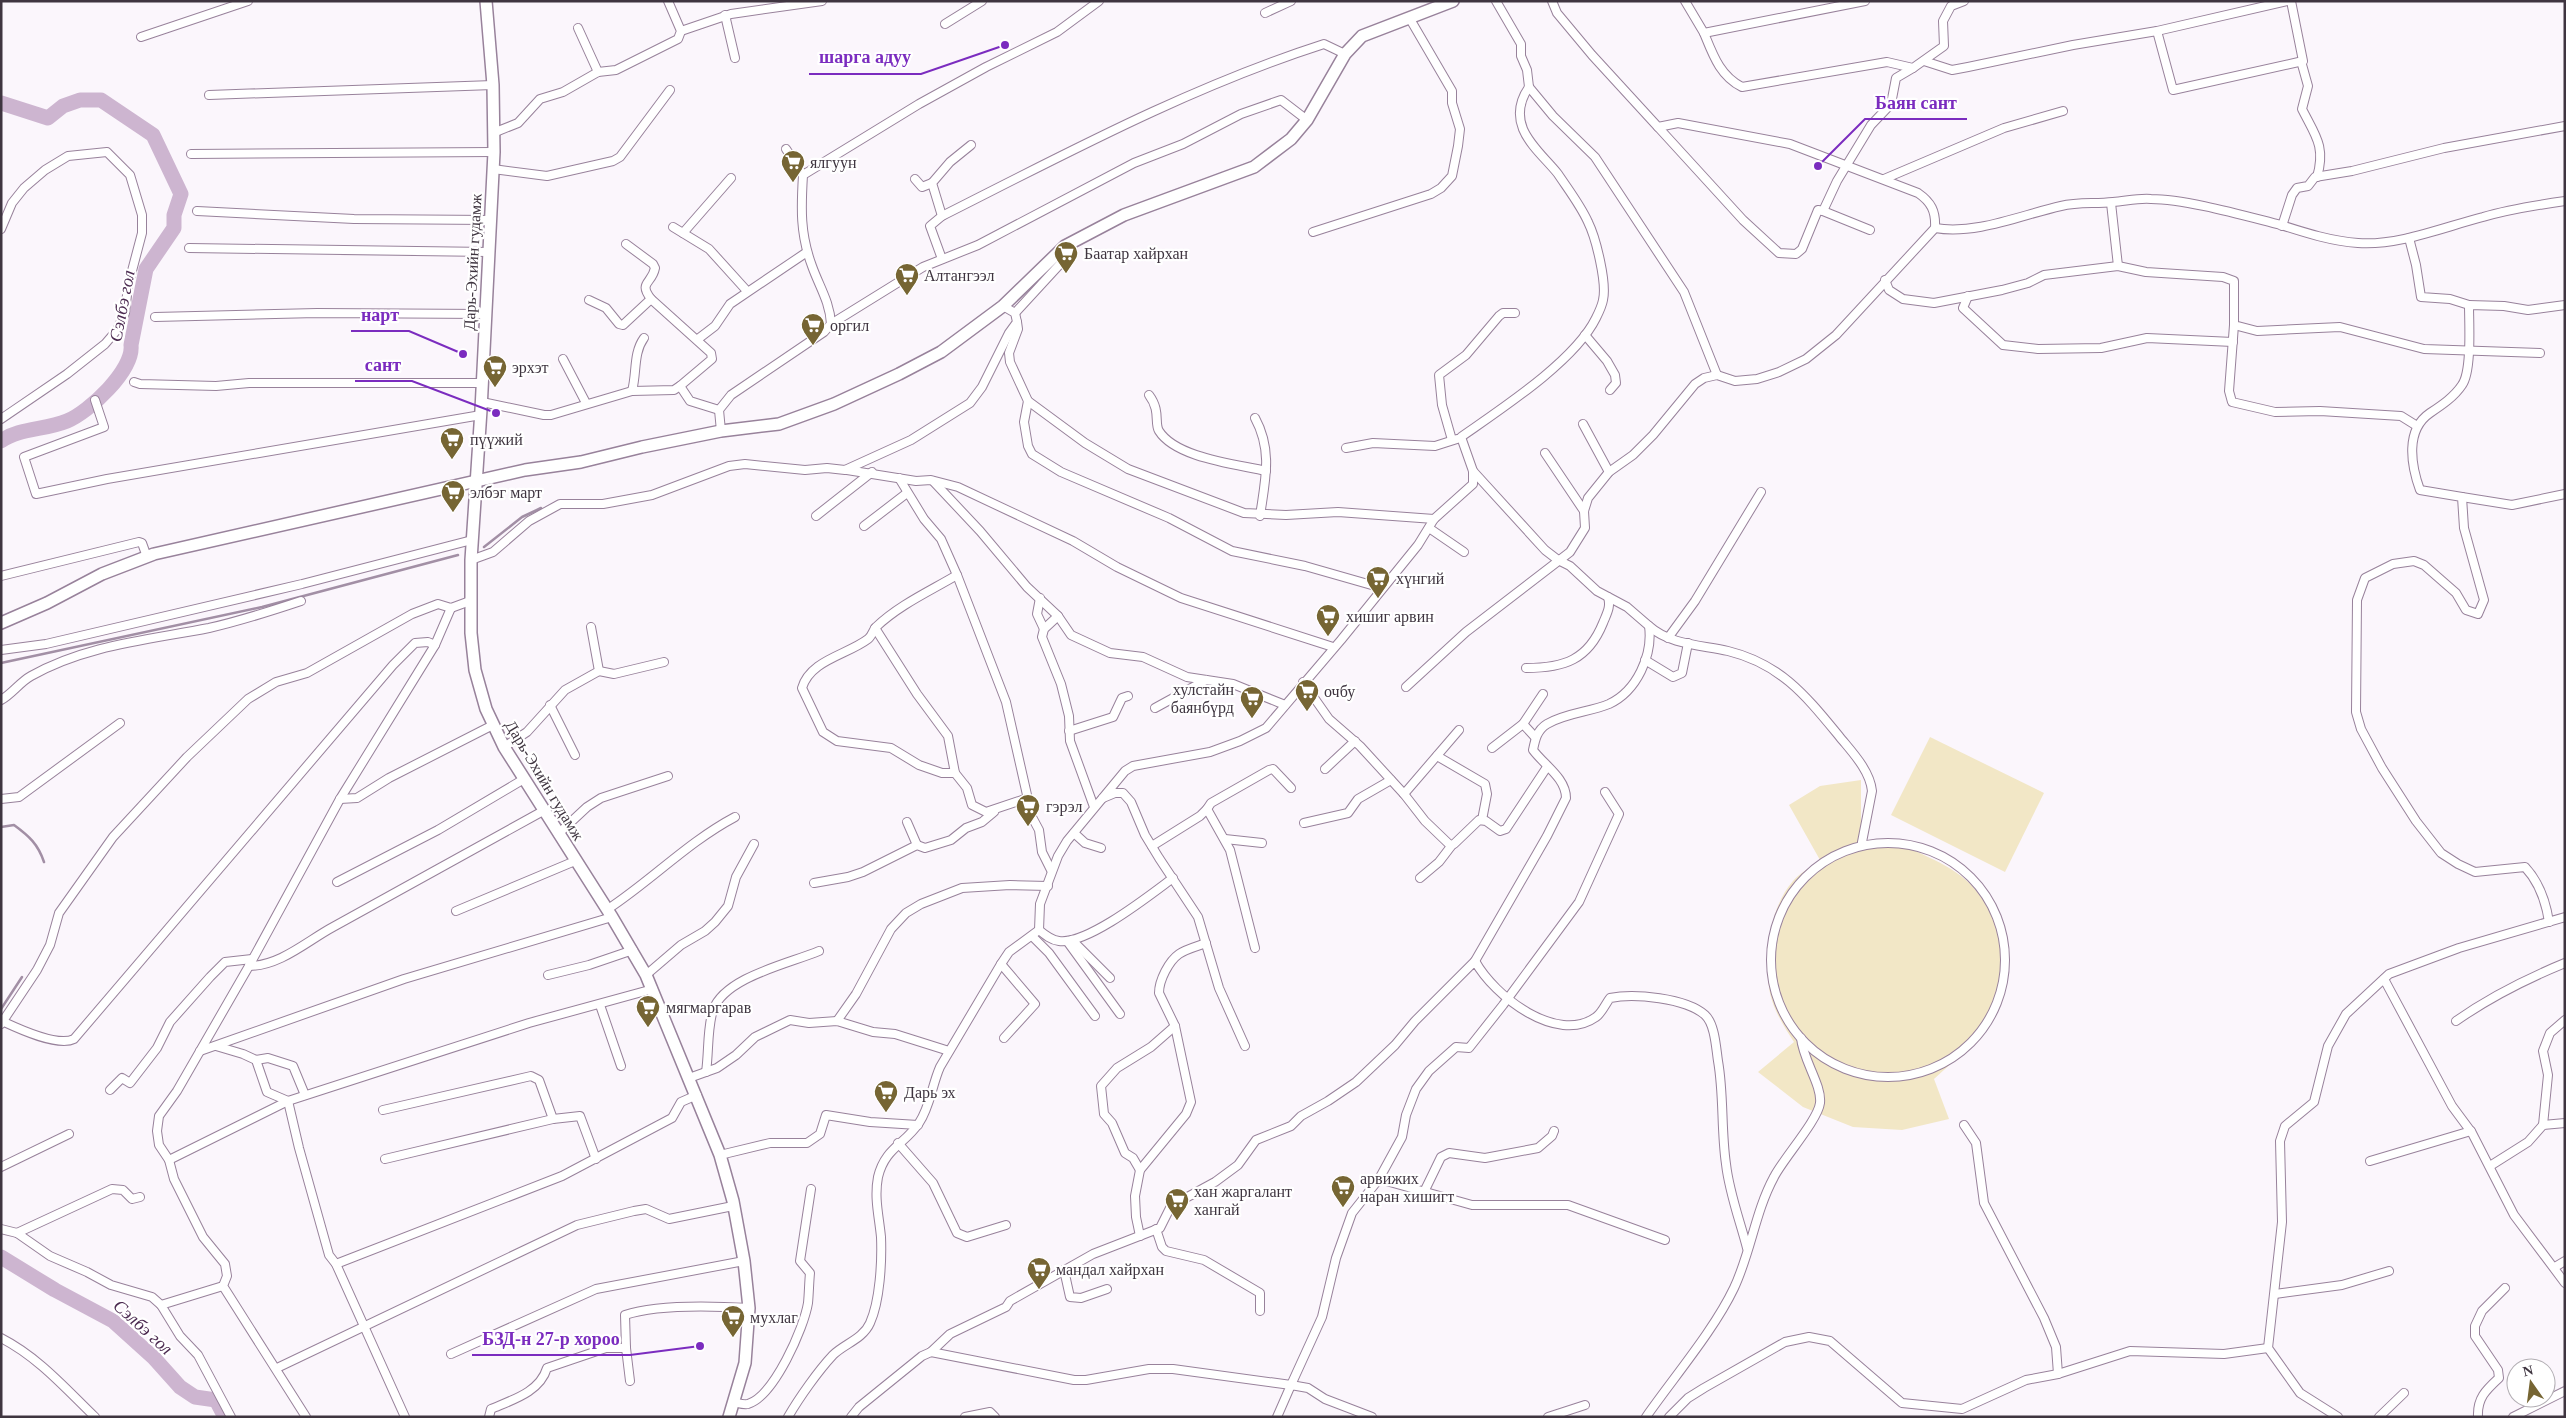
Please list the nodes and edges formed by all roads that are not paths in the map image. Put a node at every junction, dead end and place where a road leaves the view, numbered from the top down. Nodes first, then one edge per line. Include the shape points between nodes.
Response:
1 (248, 1) edge
2 (486, 1) edge
3 (668, 1) edge
4 (822, 1) edge
5 (982, 1) edge
6 (1099, 1) edge
7 (1291, 1) edge
8 (1453, 1) edge
9 (1496, 1) edge
10 (1552, 1) edge
11 (1686, 1) edge
12 (1865, 1) edge
13 (1964, 1) edge
14 (2287, 1) edge
15 (2291, 1) edge
16 (1279, 4) edge
17 (1265, 13) dead end
18 (725, 15) junction
19 (1410, 18) junction
20 (946, 24) dead end
21 (578, 28) dead end
22 (680, 30) junction
23 (2157, 31) junction
24 (1704, 33) junction
25 (141, 37) dead end
26 (1345, 54) junction
27 (735, 58) dead end
28 (1924, 61) junction
29 (2301, 61) junction
30 (1912, 68) junction
31 (598, 72) junction
32 (493, 85) junction
33 (1529, 87) junction
34 (670, 90) dead end
35 (209, 95) dead end
36 (2062, 111) dead end
37 (1307, 120) junction
38 (2565, 126) edge
39 (1658, 127) junction
40 (493, 133) junction
41 (971, 145) dead end
42 (786, 149) dead end
43 (494, 152) junction
44 (191, 154) dead end
45 (1846, 166) junction
46 (493, 169) junction
47 (804, 174) junction
48 (2317, 177) junction
49 (731, 178) dead end
50 (915, 179) dead end
51 (1884, 179) junction
52 (932, 183) junction
53 (2565, 201) edge
54 (2111, 203) junction
55 (197, 211) dead end
56 (1824, 211) junction
57 (942, 216) junction
58 (490, 220) junction
59 (673, 226) dead end
60 (2282, 226) junction
61 (1935, 228) junction
62 (1, 229) edge
63 (1870, 230) dead end
64 (1313, 232) dead end
65 (683, 233) junction
66 (2409, 238) junction
67 (626, 244) dead end
68 (1065, 246) junction
69 (189, 248) dead end
70 (489, 252) junction
71 (807, 252) junction
72 (942, 259) junction
73 (2118, 266) junction
74 (1886, 280) junction
75 (747, 291) junction
76 (1968, 296) junction
77 (651, 299) junction
78 (588, 300) dead end
79 (2469, 305) junction
80 (2565, 305) edge
81 (1003, 306) junction
82 (1515, 313) dead end
83 (486, 314) junction
84 (1015, 314) junction
85 (155, 317) dead end
86 (1017, 322) junction
87 (831, 324) junction
88 (2234, 325) junction
89 (1585, 335) junction
90 (644, 338) dead end
91 (698, 339) junction
92 (2233, 342) junction
93 (2469, 352) junction
94 (2540, 353) dead end
95 (563, 359) dead end
96 (1717, 375) junction
97 (134, 382) dead end
98 (483, 383) junction
99 (680, 386) junction
100 (1610, 390) dead end
101 (632, 391) junction
102 (1149, 395) dead end
103 (95, 400) dead end
104 (1028, 401) junction
105 (482, 402) junction
106 (586, 404) junction
107 (719, 410) junction
108 (481, 415) junction
109 (1255, 418) dead end
110 (1, 419) edge
111 (1583, 424) dead end
112 (2417, 426) junction
113 (721, 431) junction
114 (1461, 437) junction
115 (1452, 440) junction
116 (1346, 448) dead end
117 (1545, 453) dead end
118 (845, 470) junction
119 (1266, 471) junction
120 (1474, 471) junction
121 (872, 472) junction
122 (1609, 472) junction
123 (899, 478) junction
124 (932, 480) junction
125 (475, 482) junction
126 (1762, 492) dead end
127 (907, 493) junction
128 (2565, 494) edge
129 (2462, 497) junction
130 (1584, 511) junction
131 (816, 516) dead end
132 (1260, 516) junction
133 (1434, 518) junction
134 (864, 526) dead end
135 (1429, 528) junction
136 (472, 540) junction
137 (1464, 552) dead end
138 (147, 557) junction
139 (471, 560) junction
140 (1558, 560) junction
141 (957, 575) junction
142 (1, 576) edge
143 (1382, 588) junction
144 (1608, 597) junction
145 (1040, 598) junction
146 (470, 600) junction
147 (301, 601) dead end
148 (451, 608) junction
149 (1058, 616) junction
150 (1, 623) edge
151 (591, 626) dead end
152 (1649, 626) junction
153 (875, 628) junction
154 (1044, 629) junction
155 (1668, 638) junction
156 (1688, 643) junction
157 (435, 645) junction
158 (1333, 647) junction
159 (1, 650) edge
160 (1645, 660) junction
161 (664, 662) dead end
162 (1526, 668) dead end
163 (599, 671) junction
164 (1206, 680) junction
165 (1303, 682) junction
166 (1406, 687) dead end
167 (1543, 694) dead end
168 (1128, 696) dead end
169 (1, 700) edge
170 (550, 705) junction
171 (1285, 705) junction
172 (1155, 708) dead end
173 (120, 723) dead end
174 (1523, 724) junction
175 (493, 725) junction
176 (1459, 730) dead end
177 (1069, 731) junction
178 (1535, 737) junction
179 (1355, 741) junction
180 (504, 747) junction
181 (1492, 748) dead end
182 (575, 755) dead end
183 (1437, 756) junction
184 (1547, 767) junction
185 (1325, 768) dead end
186 (955, 774) junction
187 (668, 776) dead end
188 (524, 779) junction
189 (1391, 780) junction
190 (1291, 788) dead end
191 (1605, 792) dead end
192 (1404, 794) junction
193 (1028, 798) junction
194 (1, 799) edge
195 (340, 799) junction
196 (1102, 799) junction
197 (1094, 807) junction
198 (998, 809) junction
199 (1207, 809) junction
200 (543, 811) junction
201 (736, 817) dead end
202 (1482, 820) junction
203 (907, 822) dead end
204 (1304, 823) dead end
205 (1074, 833) junction
206 (558, 834) junction
207 (1225, 839) junction
208 (1862, 842) junction
209 (1262, 843) dead end
210 (754, 844) dead end
211 (917, 845) junction
212 (1452, 845) junction
213 (1152, 846) junction
214 (1101, 848) dead end
215 (575, 861) junction
216 (1051, 870) junction
217 (1173, 878) junction
218 (1420, 878) dead end
219 (337, 882) dead end
220 (814, 883) dead end
221 (1048, 886) junction
222 (456, 911) dead end
223 (610, 913) junction
224 (2565, 917) edge
225 (2549, 922) junction
226 (1039, 930) junction
227 (1032, 936) junction
228 (1070, 941) junction
229 (1206, 943) junction
230 (1255, 948) dead end
231 (633, 950) junction
232 (818, 951) dead end
233 (1475, 961) junction
234 (251, 962) junction
235 (2565, 963) edge
236 (1001, 964) junction
237 (646, 974) junction
238 (548, 975) dead end
239 (1110, 978) dead end
240 (2384, 979) junction
241 (653, 989) junction
242 (1507, 1000) junction
243 (600, 1006) junction
244 (1120, 1014) dead end
245 (1095, 1016) dead end
246 (2565, 1020) edge
247 (837, 1021) junction
248 (2456, 1022) dead end
249 (2, 1023) edge
250 (1175, 1026) junction
251 (1004, 1038) dead end
252 (1801, 1038) junction
253 (216, 1046) junction
254 (1245, 1046) dead end
255 (200, 1051) junction
256 (949, 1051) junction
257 (256, 1060) junction
258 (621, 1066) dead end
259 (706, 1072) junction
260 (690, 1078) junction
261 (110, 1090) dead end
262 (305, 1095) junction
263 (697, 1095) junction
264 (288, 1101) junction
265 (383, 1110) dead end
266 (553, 1119) junction
267 (2565, 1123) edge
268 (1964, 1124) dead end
269 (918, 1125) junction
270 (2543, 1125) junction
271 (1554, 1131) dead end
272 (2471, 1131) junction
273 (69, 1134) dead end
274 (898, 1143) junction
275 (720, 1156) junction
276 (385, 1159) dead end
277 (596, 1159) junction
278 (169, 1160) junction
279 (2370, 1161) dead end
280 (2490, 1166) junction
281 (1, 1167) edge
282 (1140, 1170) junction
283 (1379, 1180) junction
284 (810, 1189) dead end
285 (1424, 1192) junction
286 (140, 1197) dead end
287 (733, 1206) junction
288 (1006, 1225) dead end
289 (1, 1229) edge
290 (1156, 1229) junction
291 (17, 1234) junction
292 (1140, 1236) junction
293 (1665, 1240) dead end
294 (1747, 1248) junction
295 (744, 1261) junction
296 (2565, 1261) edge
297 (336, 1264) junction
298 (2555, 1267) junction
299 (1064, 1270) junction
300 (2389, 1271) dead end
301 (2565, 1283) edge
302 (223, 1286) junction
303 (2506, 1288) dead end
304 (1107, 1289) dead end
305 (2275, 1294) junction
306 (161, 1305) junction
307 (750, 1308) junction
308 (1260, 1311) dead end
309 (365, 1327) junction
310 (1, 1338) edge
311 (626, 1348) junction
312 (2268, 1348) junction
313 (931, 1352) junction
314 (451, 1354) dead end
315 (276, 1368) junction
316 (2058, 1374) junction
317 (630, 1381) dead end
318 (1291, 1385) junction
319 (2565, 1391) edge
320 (2404, 1393) dead end
321 (733, 1402) junction
322 (1585, 1405) dead end
323 (94, 1417) edge
324 (231, 1417) edge
325 (306, 1417) edge
326 (405, 1417) edge
327 (489, 1417) edge
328 (729, 1417) edge
329 (788, 1417) edge
330 (850, 1417) edge
331 (965, 1417) edge
332 (995, 1417) edge
333 (1277, 1417) edge
334 (1372, 1417) edge
335 (1548, 1417) edge
336 (1646, 1417) edge
337 (1669, 1417) edge
338 (2338, 1417) edge
339 (2379, 1417) edge
340 (2478, 1417) edge
341 (2513, 1417) edge

1 - 25 street
2 - 32 main road, Дарь-Эхийн гудамж
3 - 22 street
4 - 18 street
5 - 20 street
6 - 47 street via 1057,32 919,104
7 - 16 street
8 - 19 main road
9 - 33 street via 1521,44
10 - 39 street via 1557,13 1592,55
11 - 24 street
12 - 24 street
13 - 28 street via 1951,6 1943,21 1944,46
14 - 23 street
15 - 29 street
16 - 17 street
18 - 22 street
18 - 27 street
19 - 26 main road via 1362,36
19 - 64 street via 1452,91 1460,129 1452,176 1442,188 1431,194
21 - 31 street
22 - 31 street via 678,39 616,70
23 - 28 street via 1952,70
23 - 29 street via 2173,90
24 - 30 street via 1717,64 1730,81 1742,87 1887,62
26 - 37 main road
26 - 57 street via 1324,44 1244,71 1139,117
28 - 30 street
29 - 48 street via 2308,86 2302,109 2321,150
30 - 45 street via 1896,78 1891,104 1871,125
31 - 40 street via 563,92 540,99 518,123
32 - 35 street
32 - 40 main road, Дарь-Эхийн гудамж
33 - 89 street via 1519,110 1523,130 1558,175 1588,222 1596,243 1604,299
33 - 96 street via 1595,157 1684,292
34 - 46 street via 620,157 613,161 547,176
36 - 51 street via 2004,128
37 - 68 main road via 1291,139 1254,168 1124,214
37 - 72 street via 1281,100 1241,114 1183,144 1134,163 978,245
38 - 48 street via 2444,148
39 - 45 street via 1678,123 1790,144
39 - 56 street via 1743,220 1779,253 1796,254 1802,250 1818,210
40 - 43 main road, Дарь-Эхийн гудамж
41 - 52 street
42 - 47 street
43 - 44 street
43 - 46 main road, Дарь-Эхийн гудамж
45 - 51 street
45 - 56 street
46 - 58 main road, Дарь-Эхийн гудамж
47 - 71 street via 801,224
48 - 60 street via 2308,186 2297,188 2292,195
49 - 65 street
50 - 52 street via 922,188
51 - 61 street via 1929,200
52 - 57 street
53 - 66 street via 2495,214
54 - 60 street via 2151,199
54 - 61 street via 2062,206 1996,223 1949,230
54 - 73 street
55 - 58 street via 354,219
56 - 63 street
57 - 72 street via 930,226
58 - 70 main road, Дарь-Эхийн гудамж
59 - 65 street
60 - 66 street via 2305,234 2359,244
61 - 74 street
62 - 110 street via 12,203 24,188 68,156 92,153 107,152 130,175 142,215 142,233 128,286 125,313 117,330 105,344 67,374
65 - 75 street via 708,249
66 - 79 street via 2421,297 2450,299
67 - 77 street via 655,268 645,286
68 - 81 main road
68 - 84 street via 1061,263
69 - 70 street
70 - 83 main road, Дарь-Эхийн гудамж
71 - 75 street
71 - 87 street via 825,296
72 - 87 street via 923,267
73 - 76 street via 2044,276 2028,284
73 - 88 street via 2146,272 2223,277 2234,281
74 - 76 street via 1889,290 1903,299 1934,303
74 - 96 street via 1829,341 1806,359 1756,379 1734,381
75 - 91 street via 730,304 715,326
76 - 92 street via 1963,308 2003,345 2038,349 2102,348 2147,338
77 - 78 street via 623,325 606,308
77 - 91 street
79 - 80 street via 2528,310
79 - 93 street
81 - 84 street
81 - 113 main road via 941,352 834,404 779,424
82 - 115 street via 1500,316 1466,356 1439,375 1442,405
83 - 85 street via 317,313
83 - 98 main road, Дарь-Эхийн гудамж
84 - 86 street
86 - 104 street via 1018,329 1009,353 1010,362
86 - 118 street via 970,403 911,440
87 - 107 street via 731,395
88 - 92 street
88 - 93 street via 2257,331 2340,327 2424,349
89 - 100 street via 1615,375 1616,383
89 - 114 street via 1518,397
90 - 101 street via 637,351
91 - 99 street via 711,353 712,359
92 - 112 street via 2229,391 2232,402 2275,412 2401,416
93 - 94 street
93 - 112 street via 2464,384
95 - 106 street
96 - 122 street via 1695,384 1653,435
97 - 98 street via 216,386
98 - 105 main road, Дарь-Эхийн гудамж
99 - 101 street via 674,390
99 - 107 street via 690,401
101 - 106 street
102 - 119 street via 1156,404 1157,429 1164,437 1189,453
103 - 108 street via 104,426 24,457 36,494
104 - 132 street via 1085,444 1128,469 1244,513
104 - 143 street via 1024,422 1028,446 1032,454 1061,472 1169,518 1232,551 1305,566
105 - 106 street via 544,415
105 - 108 main road, Дарь-Эхийн гудамж
107 - 113 street
108 - 125 main road, Дарь-Эхийн гудамж
109 - 119 street via 1264,434
111 - 122 street
112 - 129 street via 2413,453 2414,473 2420,490
113 - 125 main road
114 - 115 street
114 - 120 street
115 - 116 street via 1435,446 1373,443
117 - 130 street
118 - 121 street
118 - 139 street via 745,464 729,466 652,495 603,504 560,504 529,521 493,552
119 - 132 street
120 - 133 street via 1473,484
120 - 140 street via 1495,497
121 - 123 street
121 - 131 street
122 - 130 street via 1588,498
123 - 124 street
123 - 127 street
124 - 145 street via 980,530 1027,588
124 - 158 street via 977,495 1181,598
125 - 136 main road, Дарь-Эхийн гудамж
125 - 138 main road
126 - 155 street via 1705,586
127 - 134 street
127 - 141 street via 941,539
128 - 129 street via 2512,506
129 - 225 street via 2464,528 2484,600 2478,614 2466,610 2456,593 2424,565 2414,561 2393,564 2365,578 2357,600 2356,712 2361,729 2382,768 2441,853 2475,872 2525,867 2533,876 2547,907
130 - 140 street via 1585,528 1570,552
132 - 133 street via 1338,512
133 - 135 street
135 - 137 street
135 - 143 street
136 - 139 main road, Дарь-Эхийн гудамж
136 - 159 street via 46,644
138 - 142 street via 139,542
138 - 150 main road via 102,574
139 - 146 main road, Дарь-Эхийн гудамж
140 - 144 street
140 - 166 street via 1466,632
141 - 153 street
141 - 193 street via 1006,702
143 - 158 street
144 - 152 street via 1627,606
144 - 162 street via 1610,604 1600,632 1582,655 1565,664
145 - 149 street
145 - 154 street via 1037,614
146 - 148 street
146 - 175 main road, Дарь-Эхийн гудамж via 475,670
147 - 169 street via 211,627 93,650 29,677
148 - 157 street
148 - 249 street via 438,604 412,614 307,673 276,682 248,699 187,757 113,837 59,914 50,945 37,970
149 - 154 street
149 - 164 street via 1071,634 1103,651 1143,657 1187,677
151 - 163 street
152 - 155 street via 1660,636
152 - 160 street via 1651,639
153 - 186 street via 948,736
153 - 186 street via 869,638 837,655 805,678 802,688 823,732 837,741 891,748 919,765
154 - 177 street via 1042,638 1062,684
155 - 156 street
156 - 160 street via 1682,673 1678,676 1673,677
156 - 208 street via 1757,661 1782,675 1804,694 1849,748 1871,782
157 - 195 street
157 - 249 street via 414,643 393,665 74,1040 49,1038
158 - 165 street
160 - 178 street via 1640,674 1611,703 1546,724
161 - 163 street via 614,674
163 - 170 street via 565,690
164 - 171 street via 1233,684
164 - 172 street
165 - 171 street
165 - 179 street via 1329,719
167 - 174 street
168 - 177 street via 1122,698 1113,717
170 - 180 street via 527,732
170 - 182 street
171 - 196 street via 1266,728 1240,741 1210,752 1134,766
173 - 194 street via 19,797
174 - 178 street
174 - 181 street
175 - 180 main road, Дарь-Эхийн гудамж
175 - 195 street via 356,798
176 - 183 street
177 - 197 street
178 - 184 street via 1533,750
179 - 185 street
179 - 189 street
180 - 188 main road, Дарь-Эхийн гудамж
183 - 192 street
183 - 202 street via 1485,784 1487,794
184 - 202 street via 1506,829 1500,831
184 - 233 street via 1566,791 1566,798
186 - 198 street via 967,788 972,805 986,812
187 - 206 street via 601,798 586,807
188 - 200 main road, Дарь-Эхийн гудамж
188 - 219 street via 429,835
189 - 192 street
189 - 204 street via 1358,799 1348,813
190 - 199 street via 1273,769 1269,770 1211,802
191 - 242 street via 1620,814 1579,902
192 - 212 street via 1425,821
193 - 198 street
193 - 216 street via 1039,830 1042,852
195 - 234 street
196 - 197 street
196 - 213 street via 1123,793 1131,802
197 - 205 street
198 - 211 street via 950,840 925,848
199 - 207 street
199 - 213 street
200 - 206 main road, Дарь-Эхийн гудамж
200 - 234 street via 323,932 282,958 262,966
201 - 223 street via 687,847
202 - 212 street
203 - 211 street
205 - 214 street via 1085,843
205 - 216 street
206 - 215 main road, Дарь-Эхийн гудамж
207 - 209 street
207 - 230 street via 1233,858
208 - 252 street via 1817,867 1800,884 1780,915 1774,937 1772,966 1775,987 1781,1008
208 - 252 street via 1908,844 1931,850 1951,860 1977,883 1989,898 2003,934 2004,967 1998,1003 1976,1039 1936,1067 1913,1074 1886,1078 1861,1076 1839,1068 1814,1052
210 - 237 street via 736,877 728,906 715,922
211 - 220 street via 856,875
212 - 218 street via 1439,862
213 - 217 street
215 - 222 street
215 - 223 main road, Дарь-Эхийн гудамж
216 - 221 street
217 - 228 street via 1129,910
217 - 229 street via 1198,917
221 - 226 street via 1040,904
221 - 247 street via 962,888 906,913 891,928 856,994
223 - 231 main road, Дарь-Эхийн гудамж
223 - 253 street via 404,979
224 - 225 street
225 - 240 street via 2451,950 2389,974
226 - 227 street
226 - 228 street via 1049,939
227 - 236 street via 1009,952
227 - 245 street
228 - 239 street
228 - 244 street
229 - 250 street via 1179,954 1168,966 1159,988
229 - 254 street via 1219,988
231 - 237 main road, Дарь-Эхийн гудамж
231 - 238 street
232 - 259 street via 751,977 724,993 714,1010
233 - 242 street
233 - 290 street via 1356,1082 1301,1116 1291,1126 1256,1140 1238,1165 1171,1206 1160,1228
234 - 255 street
234 - 261 street via 225,962 170,1022 157,1048 130,1083 122,1078
235 - 248 street via 2490,998
236 - 251 street via 1035,1004
236 - 256 street
237 - 241 main road, Дарь-Эхийн гудамж
240 - 272 street via 2452,1106
240 - 305 street via 2346,1014 2328,1046 2314,1102 2285,1126 2280,1141 2282,1222
241 - 243 street
241 - 260 main road, Дарь-Эхийн гудамж
242 - 283 street via 1468,1048 1456,1047 1429,1071 1416,1089 1402,1137
242 - 294 street via 1530,1014 1574,1026 1597,1016 1610,998 1624,995 1690,1006 1706,1015 1721,1078 1726,1166
243 - 258 street
243 - 262 street via 530,1023
246 - 270 street via 2550,1033 2543,1052 2548,1075
247 - 256 street
247 - 259 street via 784,1021
250 - 282 street via 1191,1102 1186,1114
250 - 282 street via 1151,1047 1117,1068 1101,1086 1104,1114 1112,1123 1125,1153 1133,1158
252 - 294 street via 1819,1091 1820,1106 1766,1192
253 - 255 street
253 - 257 street
255 - 278 street via 159,1116 159,1144
256 - 269 street via 932,1084 926,1110
257 - 262 street via 268,1058 292,1066
257 - 264 street via 267,1092
259 - 260 street
260 - 263 main road, Дарь-Эхийн гудамж
262 - 264 street
263 - 275 main road, Дарь-Эхийн гудамж
263 - 277 street via 681,1102 672,1118
264 - 278 street
264 - 297 street via 314,1202 330,1255
265 - 266 street via 531,1076 539,1080
266 - 276 street
266 - 277 street via 580,1116
267 - 270 street
268 - 316 street via 1976,1142 1984,1203 2044,1318 2056,1347
269 - 274 street
269 - 275 street via 826,1115 820,1134 807,1143 770,1143
270 - 280 street via 2528,1142
271 - 285 street via 1538,1148 1485,1158 1449,1153 1441,1157
272 - 279 street
272 - 280 street
273 - 281 street
274 - 288 street via 933,1182 956,1232 967,1237
274 - 329 street via 883,1160 878,1178 876,1206 882,1255 870,1325 833,1355
275 - 287 main road, Дарь-Эхийн гудамж
277 - 297 street via 562,1176
278 - 302 street via 174,1179 203,1236 228,1270
280 - 298 street via 2518,1221
282 - 292 street via 1135,1196
283 - 285 street
283 - 318 street via 1352,1213 1336,1258 1322,1317
284 - 321 street via 800,1261 810,1273 808,1303 800,1331 776,1378 762,1394 746,1404
285 - 293 street via 1472,1205 1568,1205
286 - 291 street via 132,1199 124,1190 112,1189
287 - 295 main road, Дарь-Эхийн гудамж
287 - 309 street via 669,1219 646,1209 577,1224
289 - 291 street
290 - 292 street
290 - 308 street via 1166,1251 1204,1260 1260,1293
291 - 306 street via 50,1256 111,1285 152,1297
292 - 299 street via 1093,1254
294 - 336 street via 1739,1278 1718,1316
295 - 307 main road, Дарь-Эхийн гудамж
295 - 314 street via 596,1289
296 - 298 street
297 - 309 street
298 - 301 street
299 - 304 street via 1070,1297 1081,1298
299 - 313 street via 1010,1301 1006,1307 950,1334
300 - 305 street via 2342,1285
302 - 306 street
302 - 315 street
303 - 340 street via 2482,1311 2475,1326 2475,1336 2498,1370 2499,1378 2478,1404
305 - 312 street
306 - 324 street via 180,1336 198,1355
307 - 311 street via 671,1308 634,1312 625,1315
307 - 321 main road, Дарь-Эхийн гудамж via 745,1363
309 - 315 street
309 - 326 street
310 - 323 street via 46,1368
311 - 317 street
311 - 327 street via 606,1348 547,1368 536,1388 491,1410
312 - 316 street via 2224,1354 2130,1351
312 - 338 street via 2300,1393
313 - 318 street via 1074,1380 1149,1369 1173,1369
313 - 330 street via 922,1356
315 - 325 street
316 - 337 street via 2023,1381 1962,1409 1902,1403 1830,1341 1809,1336 1785,1342 1704,1388 1688,1398
318 - 333 street
318 - 334 street via 1308,1388 1325,1399
319 - 341 street
320 - 339 street
321 - 328 main road, Дарь-Эхийн гудамж
322 - 335 street
331 - 332 street via 984,1411

